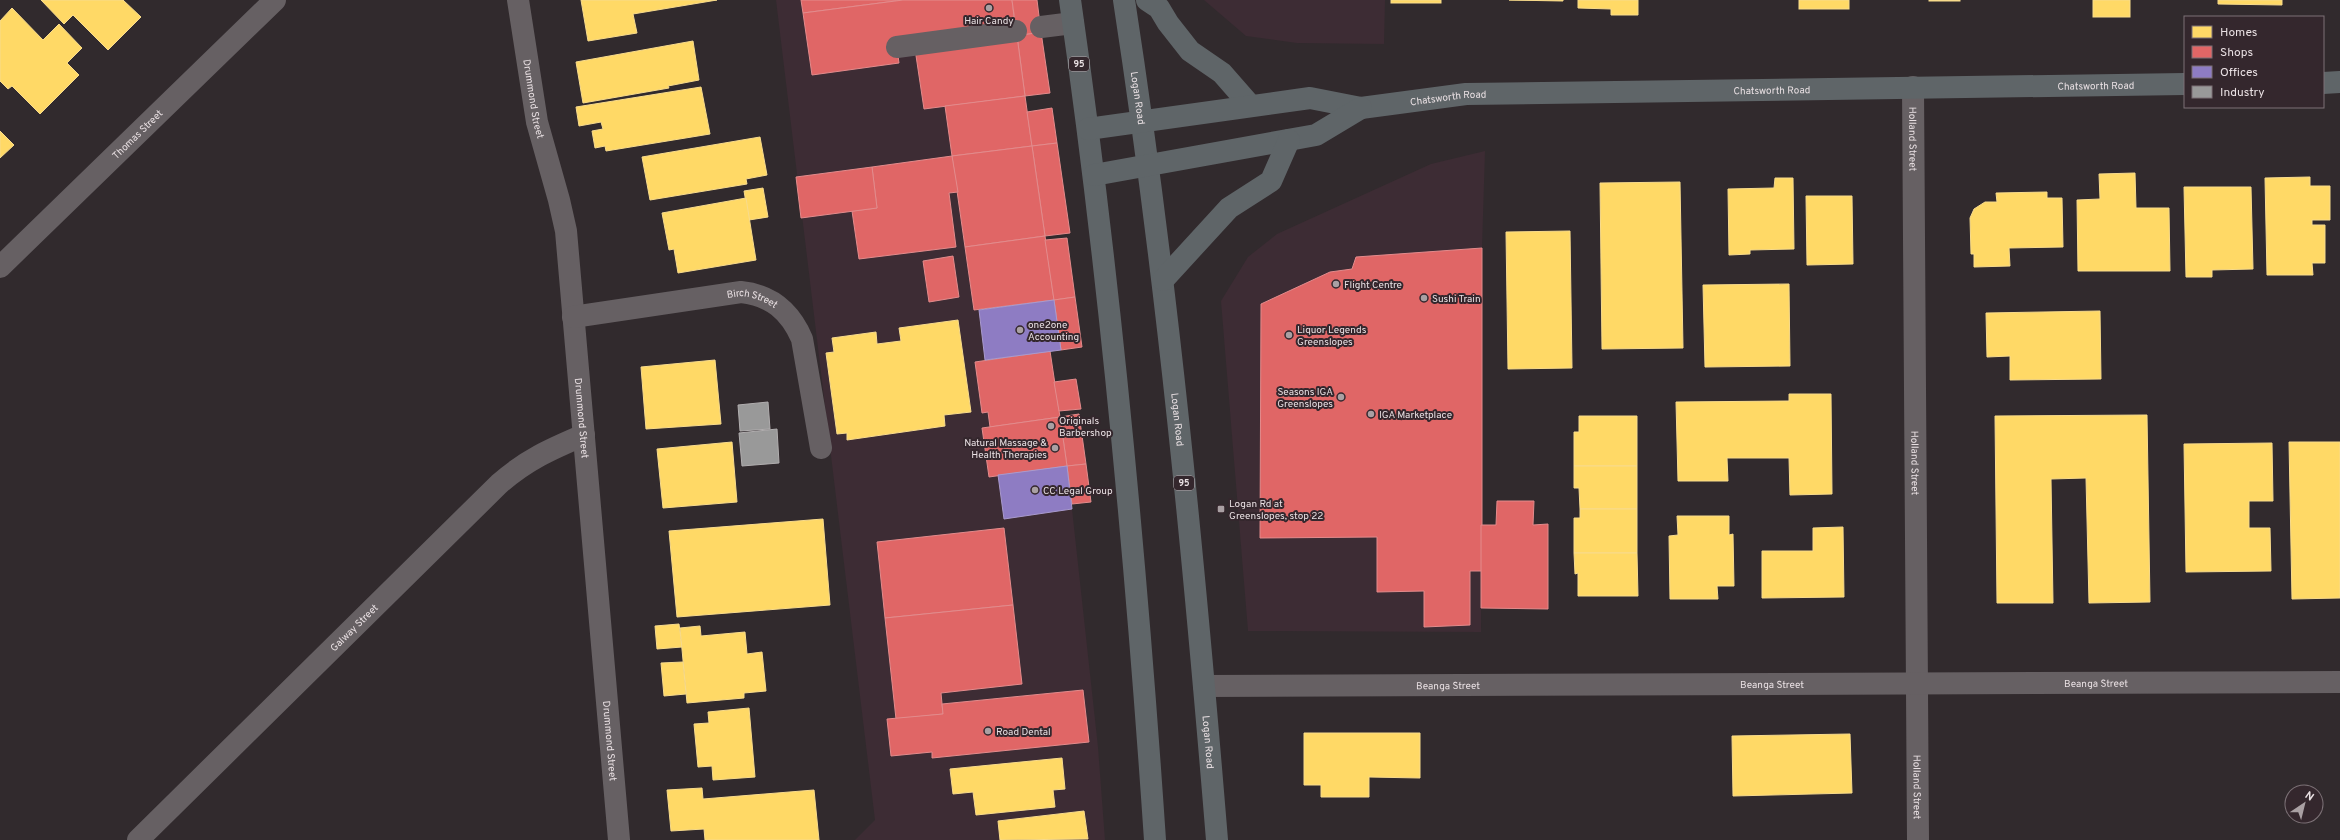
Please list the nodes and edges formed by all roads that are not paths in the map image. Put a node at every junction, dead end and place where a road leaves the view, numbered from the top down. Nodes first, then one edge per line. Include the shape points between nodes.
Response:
1 (274, 0) edge
2 (518, 0) edge
3 (1070, 0) edge
4 (1124, 0) edge
5 (1147, 0) edge
6 (1073, 23) junction
7 (1041, 27) dead end
8 (1016, 30) dead end
9 (897, 47) dead end
10 (2324, 82) edge
11 (2340, 82) edge
12 (2184, 84) edge
13 (1913, 87) junction
14 (1250, 105) junction
15 (1361, 108) junction
16 (1142, 120) junction
17 (1088, 129) junction
18 (1289, 140) junction
19 (1149, 166) junction
20 (1094, 175) junction
21 (0, 267) edge
22 (1163, 280) junction
23 (573, 317) junction
24 (584, 435) junction
25 (821, 448) dead end
26 (2340, 682) edge
27 (1916, 685) junction
28 (1204, 686) junction
29 (138, 840) edge
30 (619, 840) edge
31 (1155, 840) edge
32 (1217, 840) edge
33 (1918, 840) edge

1 - 21 street, Thomas Street
2 - 23 street, Drummond Street via 537,122 566,230
3 - 6 main road, 95
4 - 16 main road, Logan Road / 95
5 - 14 main road via 1159,8 1190,51 1222,73
6 - 7 street
6 - 17 main road, 95
8 - 9 street
10 - 11 main road
12 - 13 main road, Chatsworth Road
13 - 15 main road, Chatsworth Road via 1466,94
13 - 27 street, Holland Street
14 - 15 main road, Chatsworth Road via 1310,98
14 - 16 main road, Chatsworth Road
15 - 18 main road, Chatsworth Road via 1316,135
16 - 17 main road, Chatsworth Road
16 - 19 main road, Logan Road / 95
17 - 20 main road, 95
18 - 19 main road, Chatsworth Road
18 - 22 main road via 1271,181 1229,208
19 - 20 main road, Chatsworth Road
19 - 22 main road, Logan Road / 95
20 - 31 main road, 95 via 1143,668
22 - 28 main road, Logan Road / 95
23 - 24 street, Drummond Street
23 - 25 street, Birch Street via 740,292 766,297 788,314 796,324 802,340
24 - 29 street, Galway Street via 536,456 519,466 499,484
24 - 30 street, Drummond Street
26 - 27 street, Beanga Street
27 - 28 street, Beanga Street
27 - 33 street, Holland Street
28 - 32 main road, Logan Road / 95

